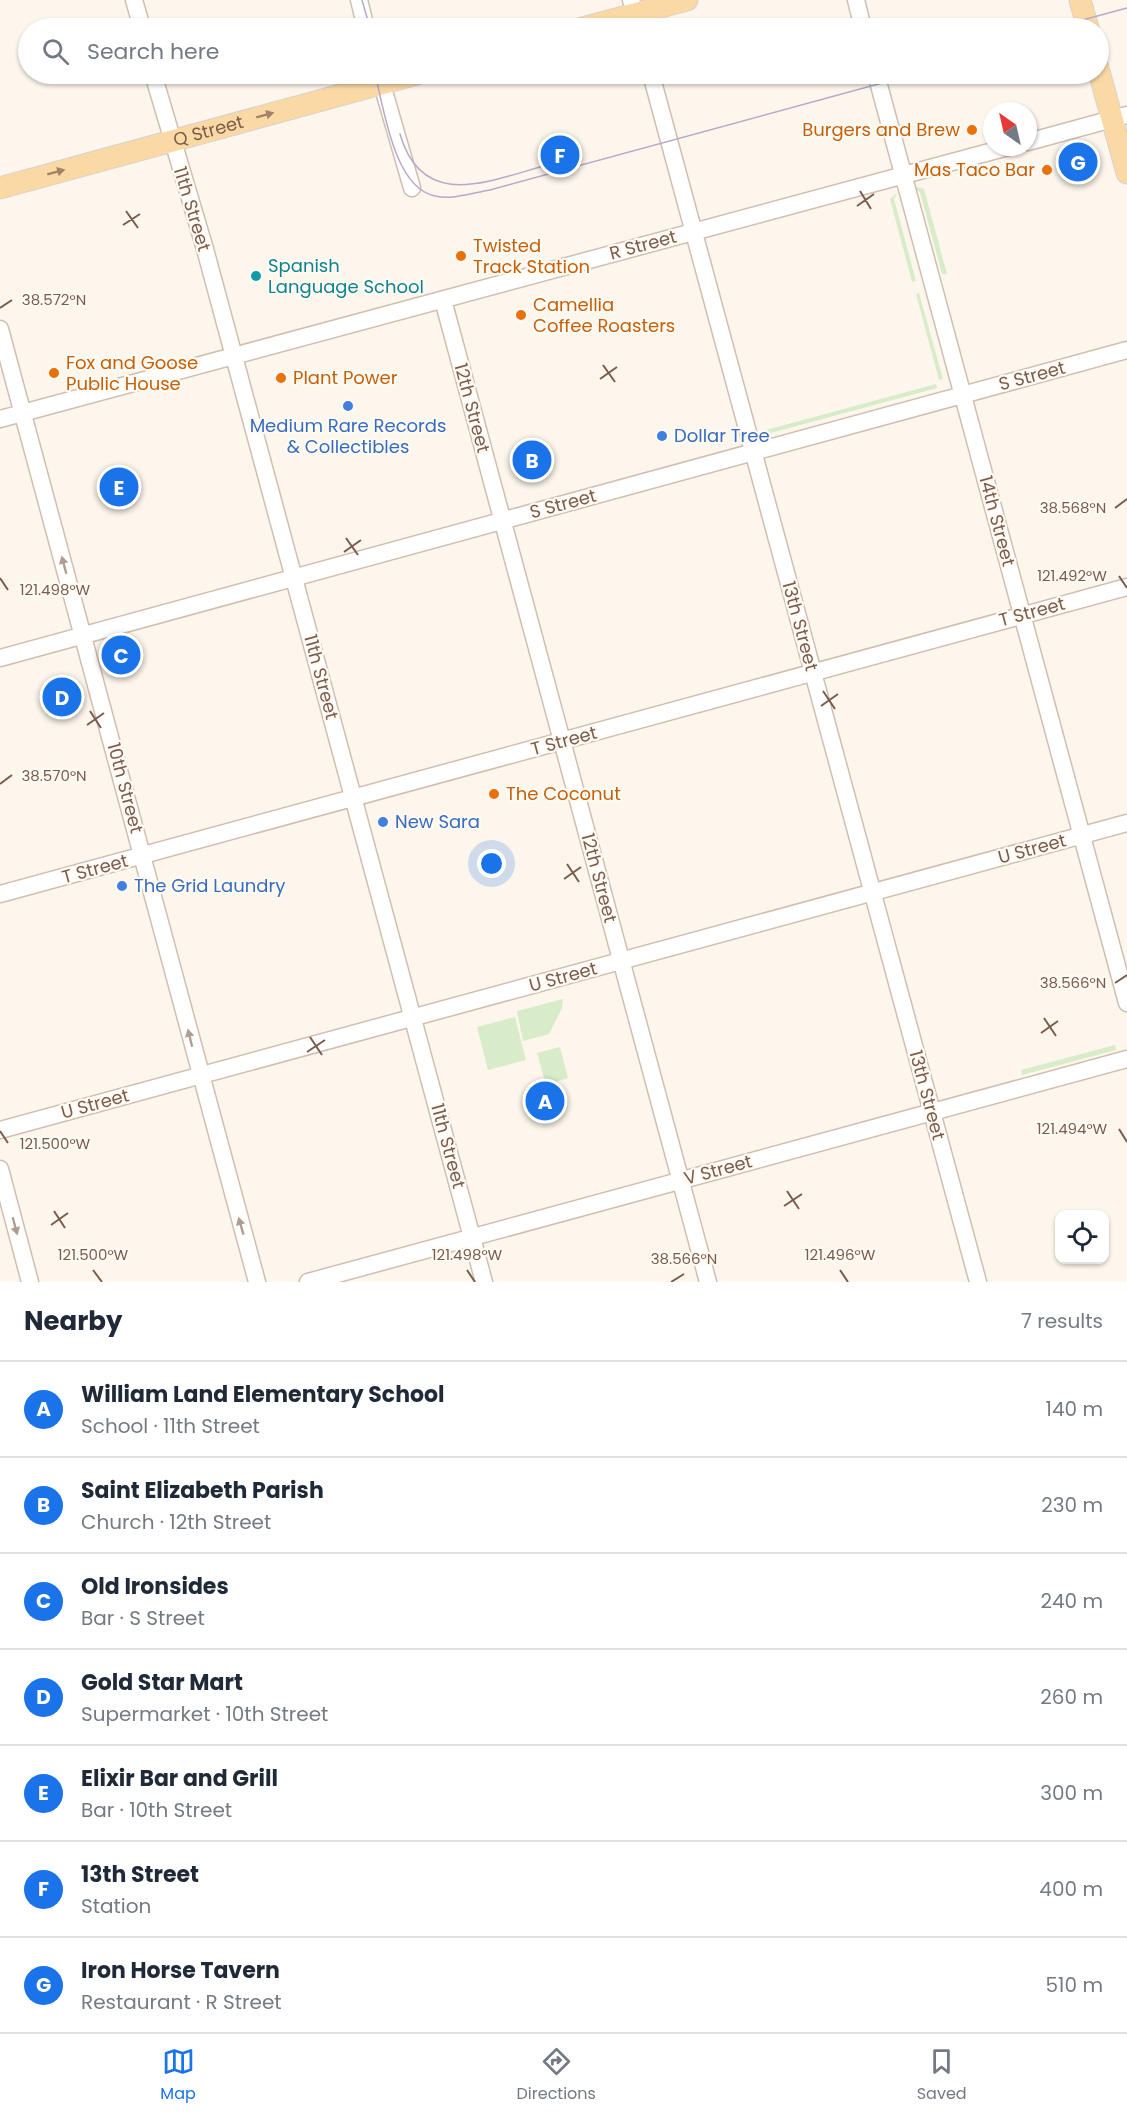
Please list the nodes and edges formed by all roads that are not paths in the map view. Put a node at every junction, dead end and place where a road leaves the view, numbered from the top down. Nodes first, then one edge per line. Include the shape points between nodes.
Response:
1 (134, 0) edge
2 (358, 0) edge
3 (687, 0) edge
4 (856, 0) edge
5 (1080, 0) edge
6 (635, 14) edge
7 (139, 18) edge
8 (363, 18) edge
9 (620, 18) edge
10 (860, 18) edge
11 (1085, 18) edge
12 (156, 84) edge
13 (360, 84) edge
14 (382, 84) edge
15 (654, 84) edge
16 (879, 84) edge
17 (1105, 84) edge
18 (1120, 117) edge
19 (1037, 140) edge
20 (171, 141) junction
21 (983, 154) edge
22 (1127, 173) edge
23 (903, 175) junction
24 (0, 188) edge
25 (412, 188) dead end
26 (694, 232) junction
27 (443, 300) junction
28 (0, 329) edge
29 (1127, 350) edge
30 (233, 356) junction
31 (963, 395) junction
32 (23, 413) junction
33 (0, 419) edge
34 (753, 452) junction
35 (502, 521) junction
36 (293, 578) junction
37 (1127, 587) edge
38 (1022, 615) junction
39 (83, 635) junction
40 (0, 658) edge
41 (813, 672) junction
42 (562, 741) junction
43 (353, 798) junction
44 (1127, 823) edge
45 (1082, 836) junction
46 (143, 856) junction
47 (872, 892) junction
48 (0, 894) edge
49 (621, 961) junction
50 (1127, 1003) edge
51 (413, 1018) junction
52 (1127, 1059) edge
53 (200, 1076) junction
54 (932, 1112) junction
55 (0, 1130) edge
56 (0, 1169) edge
57 (681, 1180) junction
58 (472, 1237) junction
59 (30, 1282) edge
60 (257, 1282) edge
61 (308, 1282) edge
62 (484, 1282) edge
63 (708, 1282) edge
64 (978, 1282) edge

1 - 7 street
2 - 8 street
3 - 6 main road
4 - 10 street
5 - 11 main road
6 - 9 main road
12 - 20 street, 11th Street
20 -> 13 main road, Q Street
14 - 25 street
15 - 26 street, 13th Street
16 - 23 street, 14th Street
17 - 18 main road
18 - 19 street
18 - 22 main road
24 -> 20 main road, Q Street
20 - 30 street, 11th Street
21 - 23 street, R Street
23 - 26 street, R Street
23 - 31 street, 14th Street
26 - 27 street, R Street
26 - 34 street, 13th Street
27 - 30 street, R Street
27 - 35 street, 12th Street
28 - 32 street, 10th Street
29 - 31 street, S Street
30 - 32 street, R Street
30 - 36 street, 11th Street
31 - 34 street, S Street
31 - 38 street, 14th Street
32 - 33 street, R Street
39 -> 32 street, 10th Street
34 - 35 street, S Street
34 - 41 street, 13th Street
35 - 36 street, S Street
35 - 42 street, 12th Street
36 - 39 street, S Street
36 - 43 street, 11th Street
37 - 38 street, T Street
38 - 41 street, T Street
38 - 45 street, 14th Street
39 - 40 street, S Street
39 - 46 street, 10th Street
41 - 42 street, T Street
41 - 47 street, 13th Street
42 - 43 street, T Street
42 - 49 street, 12th Street
43 - 46 street, T Street
43 - 51 street, 11th Street
44 - 45 street, U Street
45 - 47 street, U Street
45 - 50 street, 14th Street
46 - 48 street, T Street
53 -> 46 street, 10th Street
47 - 49 street, U Street
47 - 54 street, 13th Street
49 - 51 street, U Street
49 - 57 street, 12th Street
51 - 53 street, U Street
51 - 58 street, 11th Street
52 - 54 street, V Street
53 - 55 street, U Street
60 -> 53 street, 10th Street
54 - 57 street, V Street
54 - 64 street, 13th Street
56 -> 59 street
57 - 58 street, V Street
57 - 63 street, 12th Street
58 - 61 street, V Street
58 - 62 street, 11th Street

